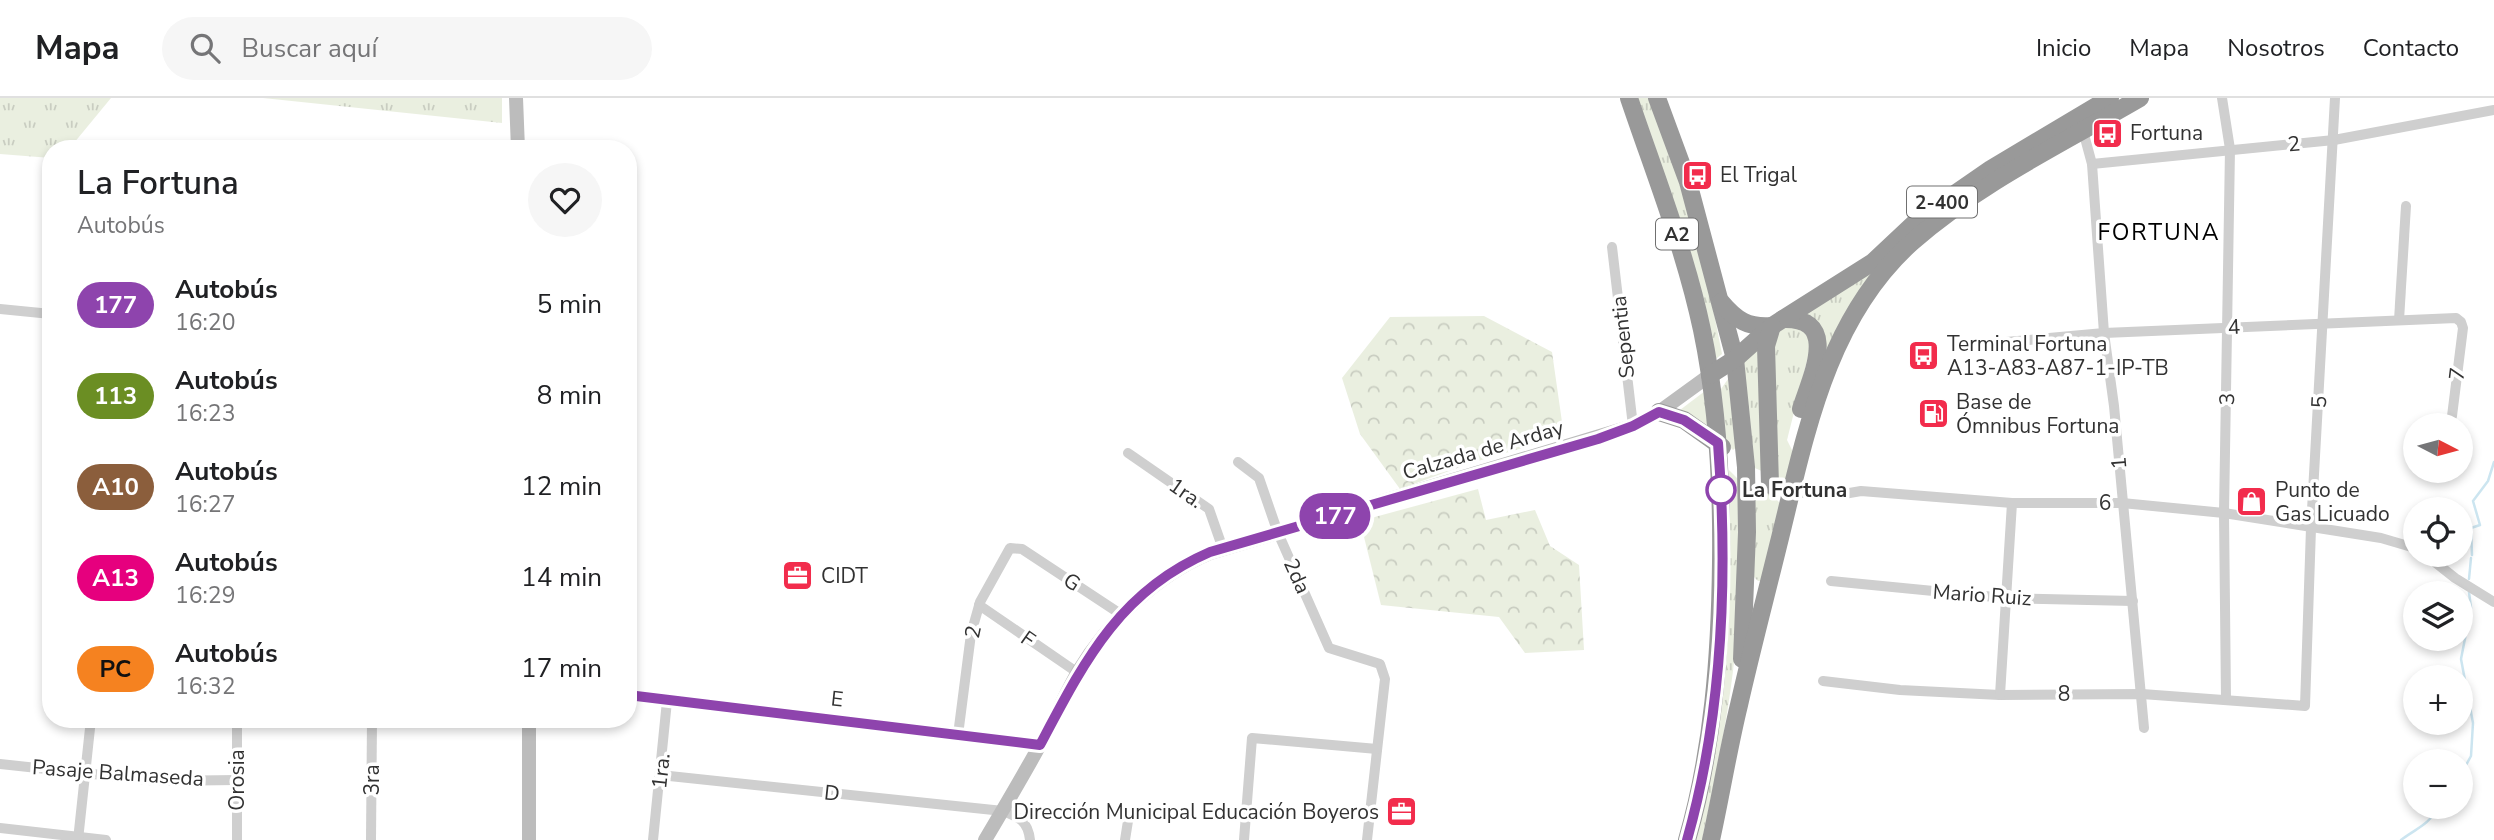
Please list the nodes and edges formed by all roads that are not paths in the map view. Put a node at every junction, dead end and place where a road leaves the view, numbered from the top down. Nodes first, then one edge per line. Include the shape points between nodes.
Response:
1 (516, 98) edge
2 (1629, 98) edge
3 (1657, 98) edge
4 (2110, 98) edge
5 (2140, 98) edge
6 (2222, 98) edge
7 (2335, 98) edge
8 (2494, 110) edge
9 (2080, 124) junction
10 (518, 140) edge
11 (2334, 140) junction
12 (2230, 149) junction
13 (2092, 164) junction
14 (2406, 206) dead end
15 (1612, 247) dead end
16 (1719, 299) junction
17 (0, 309) edge
18 (42, 313) edge
19 (2399, 320) junction
20 (2323, 322) junction
21 (2461, 322) joint
22 (1777, 323) junction
23 (2228, 328) junction
24 (2104, 333) junction
25 (2006, 342) dead end
26 (1735, 359) junction
27 (1710, 374) junction
28 (1659, 412) junction
29 (1714, 412) junction
30 (2452, 413) edge
31 (1633, 426) junction
32 (1718, 443) junction
33 (1128, 453) dead end
34 (1801, 454) junction
35 (1238, 462) dead end
36 (1746, 467) junction
37 (1770, 485) junction
38 (1792, 492) junction
39 (2012, 503) junction
40 (2122, 503) junction
41 (2224, 513) junction
42 (2311, 528) junction
43 (1278, 533) junction
44 (2403, 544) edge
45 (1022, 549) joint
46 (1223, 549) junction
47 (2441, 567) edge
48 (1831, 581) dead end
49 (2006, 598) junction
50 (2133, 601) junction
51 (2494, 602) edge
52 (979, 605) junction
53 (1122, 615) junction
54 (1078, 673) junction
55 (1823, 681) dead end
56 (2142, 694) junction
57 (2000, 695) junction
58 (637, 696) edge
59 (2226, 700) junction
60 (667, 701) junction
61 (2305, 706) joint
62 (1738, 708) junction
63 (91, 728) edge
64 (237, 728) edge
65 (372, 728) edge
66 (529, 728) edge
67 (2144, 728) dead end
68 (958, 735) junction
69 (1040, 745) junction
70 (1377, 749) junction
71 (0, 764) edge
72 (85, 773) junction
73 (660, 775) junction
74 (237, 780) junction
75 (1003, 811) junction
76 (1128, 821) dead end
77 (0, 828) edge
78 (78, 839) edge
79 (106, 840) edge
80 (237, 840) edge
81 (372, 840) edge
82 (529, 840) edge
83 (653, 840) edge
84 (985, 840) edge
85 (1030, 840) edge
86 (1125, 840) edge
87 (1244, 840) edge
88 (1367, 840) edge
89 (1687, 840) edge
90 (1711, 840) edge

1 - 10 street
2 - 27 highway, A2 via 1679,241
3 - 16 highway, A2 via 1688,182
4 - 9 highway, 2-400
5 - 9 highway, 2-400
6 - 12 street, 3
7 - 11 street, 5
8 - 11 street, 2
9 - 13 street, 1
9 - 22 highway, 2-400 via 1991,169 1922,216 1873,262
9 - 34 highway, 2-400 via 1949,213 1886,270 1844,330
11 - 12 street, 2
11 - 20 street, 5
12 - 13 street, 2
12 - 23 street, 3
13 - 24 street, 1
14 - 19 street
15 - 31 street, Sepentia
16 - 22 highway via 1740,321 1752,326
16 - 26 highway, A2
17 - 18 street
19 - 20 street, 4
19 - 21 street, 4 via 2456,318
20 - 23 street, 4
20 - 42 street, 5
21 - 30 street, 7
22 - 26 highway, 2-400
22 - 34 highway via 1797,318 1806,321 1817,339 1818,353 1798,425
22 - 37 highway via 1766,346
23 - 24 street, 4
23 - 41 street, 3
24 - 25 street, 4
24 - 40 street, 1
26 - 27 highway
26 - 29 highway, 2-400 via 1717,390
26 - 36 highway, A2
27 - 28 street, Calzada de Arday
27 - 29 highway, A2
28 - 31 street, Calzada de Arday
28 - 32 highway via 1684,420
29 - 32 highway, A2
31 - 43 street, Calzada de Arday
32 - 36 highway
32 - 89 highway, A2 via 1720,619 1710,725
33 - 46 street, 1ra. via 1209,509
34 - 38 highway, 2-400
35 - 43 street, 2da via 1259,478
36 - 37 highway
36 - 62 highway, A2 via 1745,618
37 - 38 highway
38 - 39 street, 6 via 1838,495 1861,491
38 - 62 highway, 2-400
39 - 40 street, 6
39 - 49 street
40 - 41 street, 6
40 - 50 street, 1
41 - 42 street, 6
41 - 59 street, 3
42 - 44 street, 6
42 - 61 street, 5
43 - 46 street, Calzada de Arday
43 - 70 street, 2da via 1329,648 1380,664 1385,679
45 - 52 street, 2 via 1007,551
45 - 53 street, G
46 - 53 street, Calzada de Arday via 1188,562
47 - 51 street
48 - 49 street, Mario Ruiz
49 - 50 street, Mario Ruiz
49 - 57 street
50 - 56 street, 1
52 - 54 street, F
52 - 68 street, 2
53 - 54 street, Calzada de Arday
54 - 69 street, Calzada de Arday
55 - 57 street, 8
56 - 57 street, 8
56 - 59 street, 8
56 - 67 street, 1
58 - 60 street, E
59 - 61 street, 8
60 - 68 street, E
60 - 73 street, 1ra.
62 - 90 highway, A2
63 - 72 street
64 - 74 street, Orosia
65 - 81 street, 3ra
66 - 82 street
68 - 69 street, E
69 - 75 street, Calzada de Arday
70 - 87 street via 1252,738
70 - 88 street
71 - 72 street, Pasaje Balmaseda
72 - 74 street, Pasaje Balmaseda via 158,781
72 - 78 street
73 - 75 street, D
73 - 83 street, 1ra.
74 - 80 street, Orosia
75 - 84 street, Calzada de Arday
75 - 85 street via 1026,823
76 - 86 street
77 - 78 street
78 - 79 street

